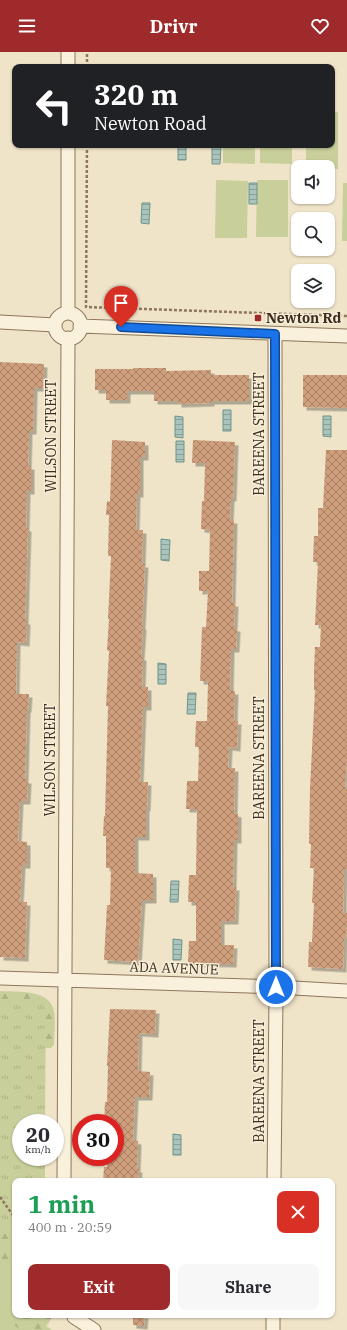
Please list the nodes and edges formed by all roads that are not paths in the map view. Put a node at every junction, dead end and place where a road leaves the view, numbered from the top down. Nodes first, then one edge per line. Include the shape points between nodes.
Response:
1 (68, 52) edge
2 (68, 64) edge
3 (68, 148) edge
4 (68, 313) junction
5 (0, 322) edge
6 (55, 325) junction
7 (80, 326) junction
8 (275, 334) junction
9 (347, 336) edge
10 (68, 338) junction
11 (0, 978) edge
12 (65, 981) junction
13 (276, 987) junction
14 (347, 991) edge
15 (64, 1178) edge
16 (274, 1178) edge
17 (77, 1318) edge
18 (273, 1318) edge
19 (94, 1330) edge
20 (273, 1330) edge

1 - 2 street
3 - 4 street
4 - 6 street via 61,315
4 - 7 street via 78,318
5 - 6 street
6 - 10 street via 60,336
7 - 8 street
7 - 10 street via 75,336
8 - 9 street
8 - 13 street, BAREENA STREET
10 - 12 street, WILSON STREET
11 - 12 street, ADA AVENUE
12 - 13 street, ADA AVENUE
12 - 15 street, WILSON STREET
13 - 14 street, ADA AVENUE
13 - 16 street, BAREENA STREET
17 - 19 street
18 - 20 street

